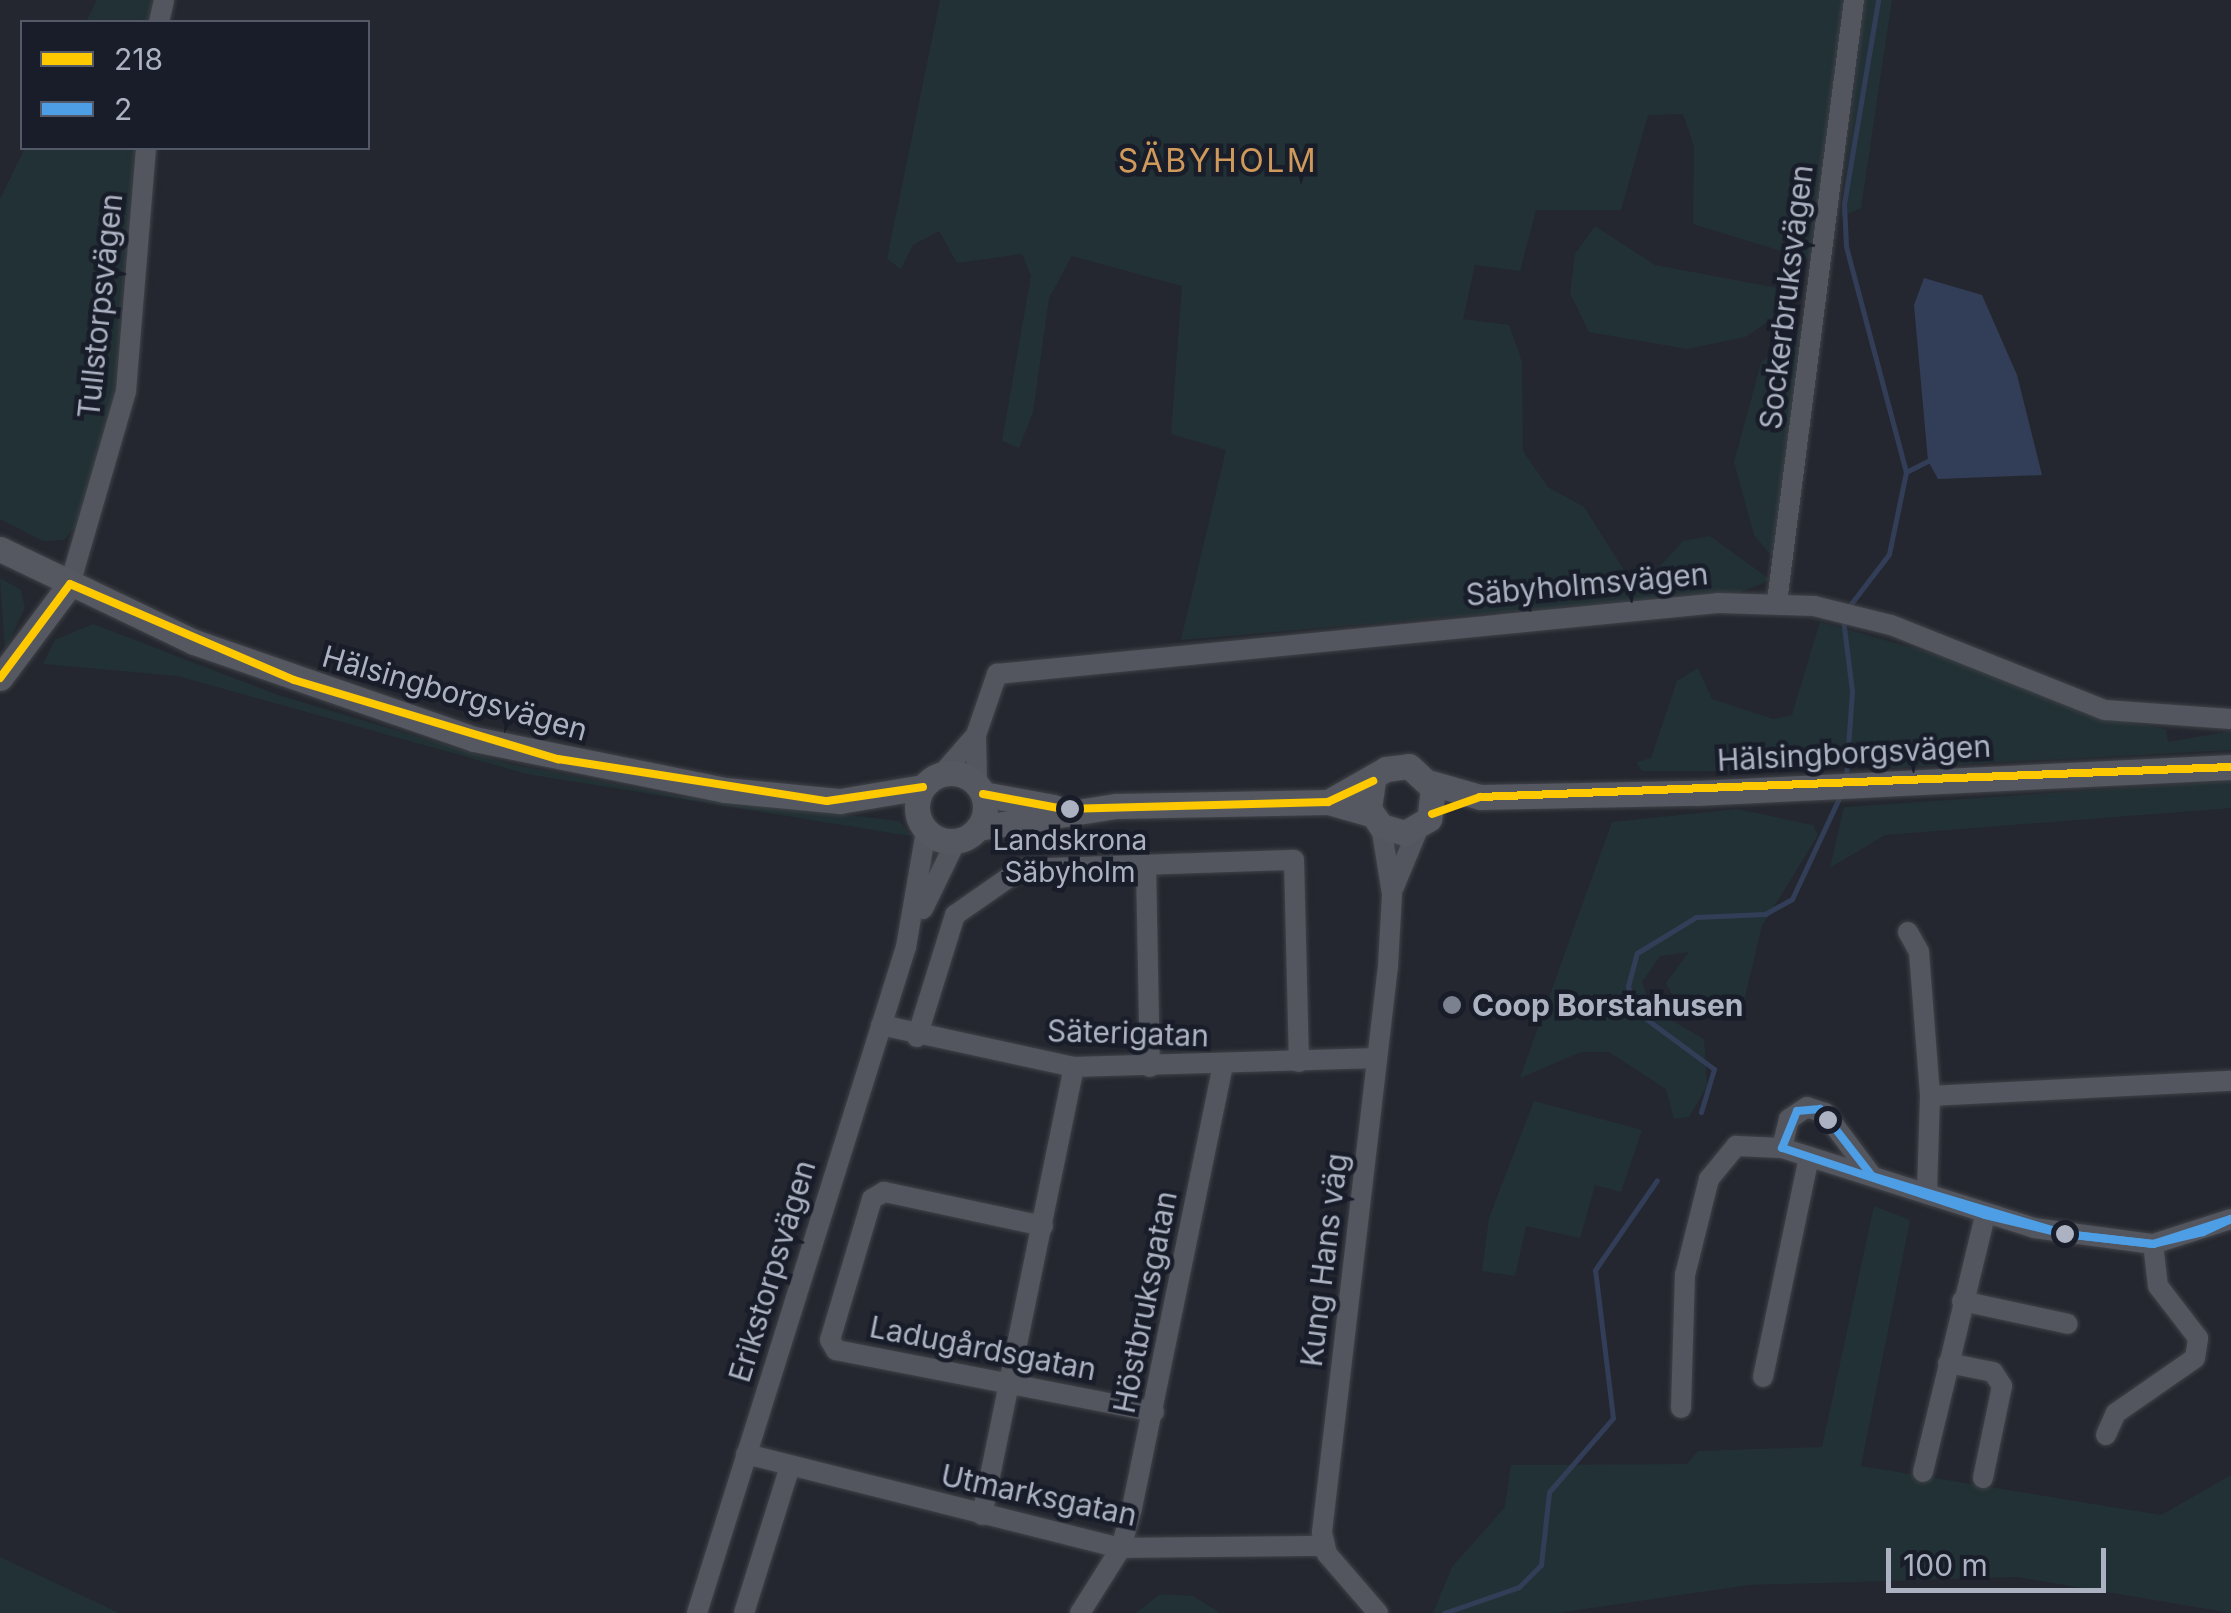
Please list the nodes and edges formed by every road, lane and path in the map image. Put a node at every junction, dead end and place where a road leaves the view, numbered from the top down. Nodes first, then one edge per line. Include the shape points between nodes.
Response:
1 (1854, 0) edge
2 (146, 150) edge
3 (0, 549) edge
4 (70, 584) junction
5 (1777, 602) junction
6 (0, 678) edge
7 (2231, 718) edge
8 (976, 736) junction
9 (2231, 768) edge
10 (933, 780) junction
11 (1373, 780) junction
12 (1432, 783) junction
13 (980, 789) junction
14 (1480, 797) junction
15 (840, 801) junction
16 (1328, 802) junction
17 (1064, 809) junction
18 (1376, 820) junction
19 (1425, 822) junction
20 (922, 825) junction
21 (978, 828) junction
22 (956, 842) junction
23 (1146, 865) junction
24 (1392, 894) junction
25 (1908, 932) dead end
26 (906, 948) junction
27 (881, 1025) junction
28 (918, 1037) junction
29 (1377, 1058) junction
30 (1298, 1062) junction
31 (1150, 1066) junction
32 (1223, 1066) junction
33 (1074, 1067) junction
34 (2231, 1082) edge
35 (1930, 1096) junction
36 (1782, 1148) junction
37 (1808, 1157) junction
38 (1872, 1176) junction
39 (1927, 1194) junction
40 (1985, 1214) junction
41 (2231, 1219) edge
42 (1043, 1226) junction
43 (2153, 1244) junction
44 (1962, 1301) junction
45 (2068, 1324) dead end
46 (1948, 1363) junction
47 (1763, 1377) dead end
48 (1012, 1382) junction
49 (1681, 1408) dead end
50 (1154, 1412) junction
51 (2106, 1436) dead end
52 (746, 1454) junction
53 (790, 1466) junction
54 (1923, 1472) dead end
55 (1983, 1478) dead end
56 (982, 1516) junction
57 (1325, 1546) junction
58 (1120, 1548) junction
59 (697, 1613) edge
60 (744, 1613) edge
61 (1080, 1613) edge
62 (1378, 1613) edge

1 - 5 street, Sockerbruksvägen
2 - 4 street, Tullstorpsvägen via 126,391
3 - 4 main road, Hälsingborgsvägen
4 - 6 main road
4 - 15 main road, Hälsingborgsvägen via 210,648 474,738 725,790
5 - 7 street, Säbyholmsvägen via 1890,625 2105,710
5 - 8 street, Säbyholmsvägen via 1016,670 997,674
8 - 10 street, Säbyholmsvägen
8 - 13 street, Säbyholmsvägen
9 - 14 main road, Hälsingborgsvägen
10 - 13 main road
10 - 15 main road, Hälsingborgsvägen
10 - 20 main road
11 - 12 main road, Hälsingborgsvägen via 1403,765
11 - 16 main road
11 - 18 main road
12 - 14 main road, Hälsingborgsvägen
12 - 19 main road
13 - 17 main road
13 - 21 main road
14 - 19 main road, Hälsingborgsvägen
15 - 20 main road, Hälsingborgsvägen
16 - 17 main road
16 - 18 main road
17 - 21 main road
18 - 19 main road
18 - 24 street, Kung Hans väg
19 - 24 street, Kung Hans väg
20 - 22 main road, Hälsingborgsvägen
20 - 26 street, Erikstorpsvägen
21 - 22 main road
22 - 26 street, Erikstorpsvägen
23 - 28 street via 1031,867 968,905 956,915
23 - 30 street via 1294,860
23 - 31 street
24 - 29 street, Kung Hans väg
25 - 35 street via 1919,952
26 - 27 street, Erikstorpsvägen
27 - 28 street, Säterigatan
27 - 52 street, Erikstorpsvägen
28 - 33 street, Säterigatan
29 - 30 street, Säterigatan
29 - 57 street, Kung Hans väg
30 - 32 street, Säterigatan
31 - 32 street, Säterigatan
31 - 33 street, Säterigatan
32 - 50 street, Höstbruksgatan
33 - 42 street
34 - 35 street
35 - 39 street
36 - 37 street
36 - 38 street via 1793,1114 1820,1110
36 - 49 street via 1736,1146 1708,1179 1685,1275
37 - 38 street
37 - 47 street
38 - 39 street
39 - 40 street
40 - 43 street
40 - 44 street
41 - 43 street
42 - 48 street
42 - 48 street, Ladugårdsgatan via 884,1192 872,1200 830,1340 836,1350
43 - 51 street via 2158,1286 2198,1338 2194,1358 2116,1414
44 - 45 street
44 - 46 street
46 - 54 street
46 - 55 street via 1993,1372 2002,1386
48 - 50 street, Ladugårdsgatan
48 - 56 street
50 - 58 street, Höstbruksgatan
52 - 53 street, Utmarksgatan
52 - 59 street, Erikstorpsvägen
53 - 56 street, Utmarksgatan
53 - 60 street
56 - 58 street, Utmarksgatan
57 - 58 street, Utmarksgatan
57 - 62 street
58 - 61 street, Höstbruksgatan

